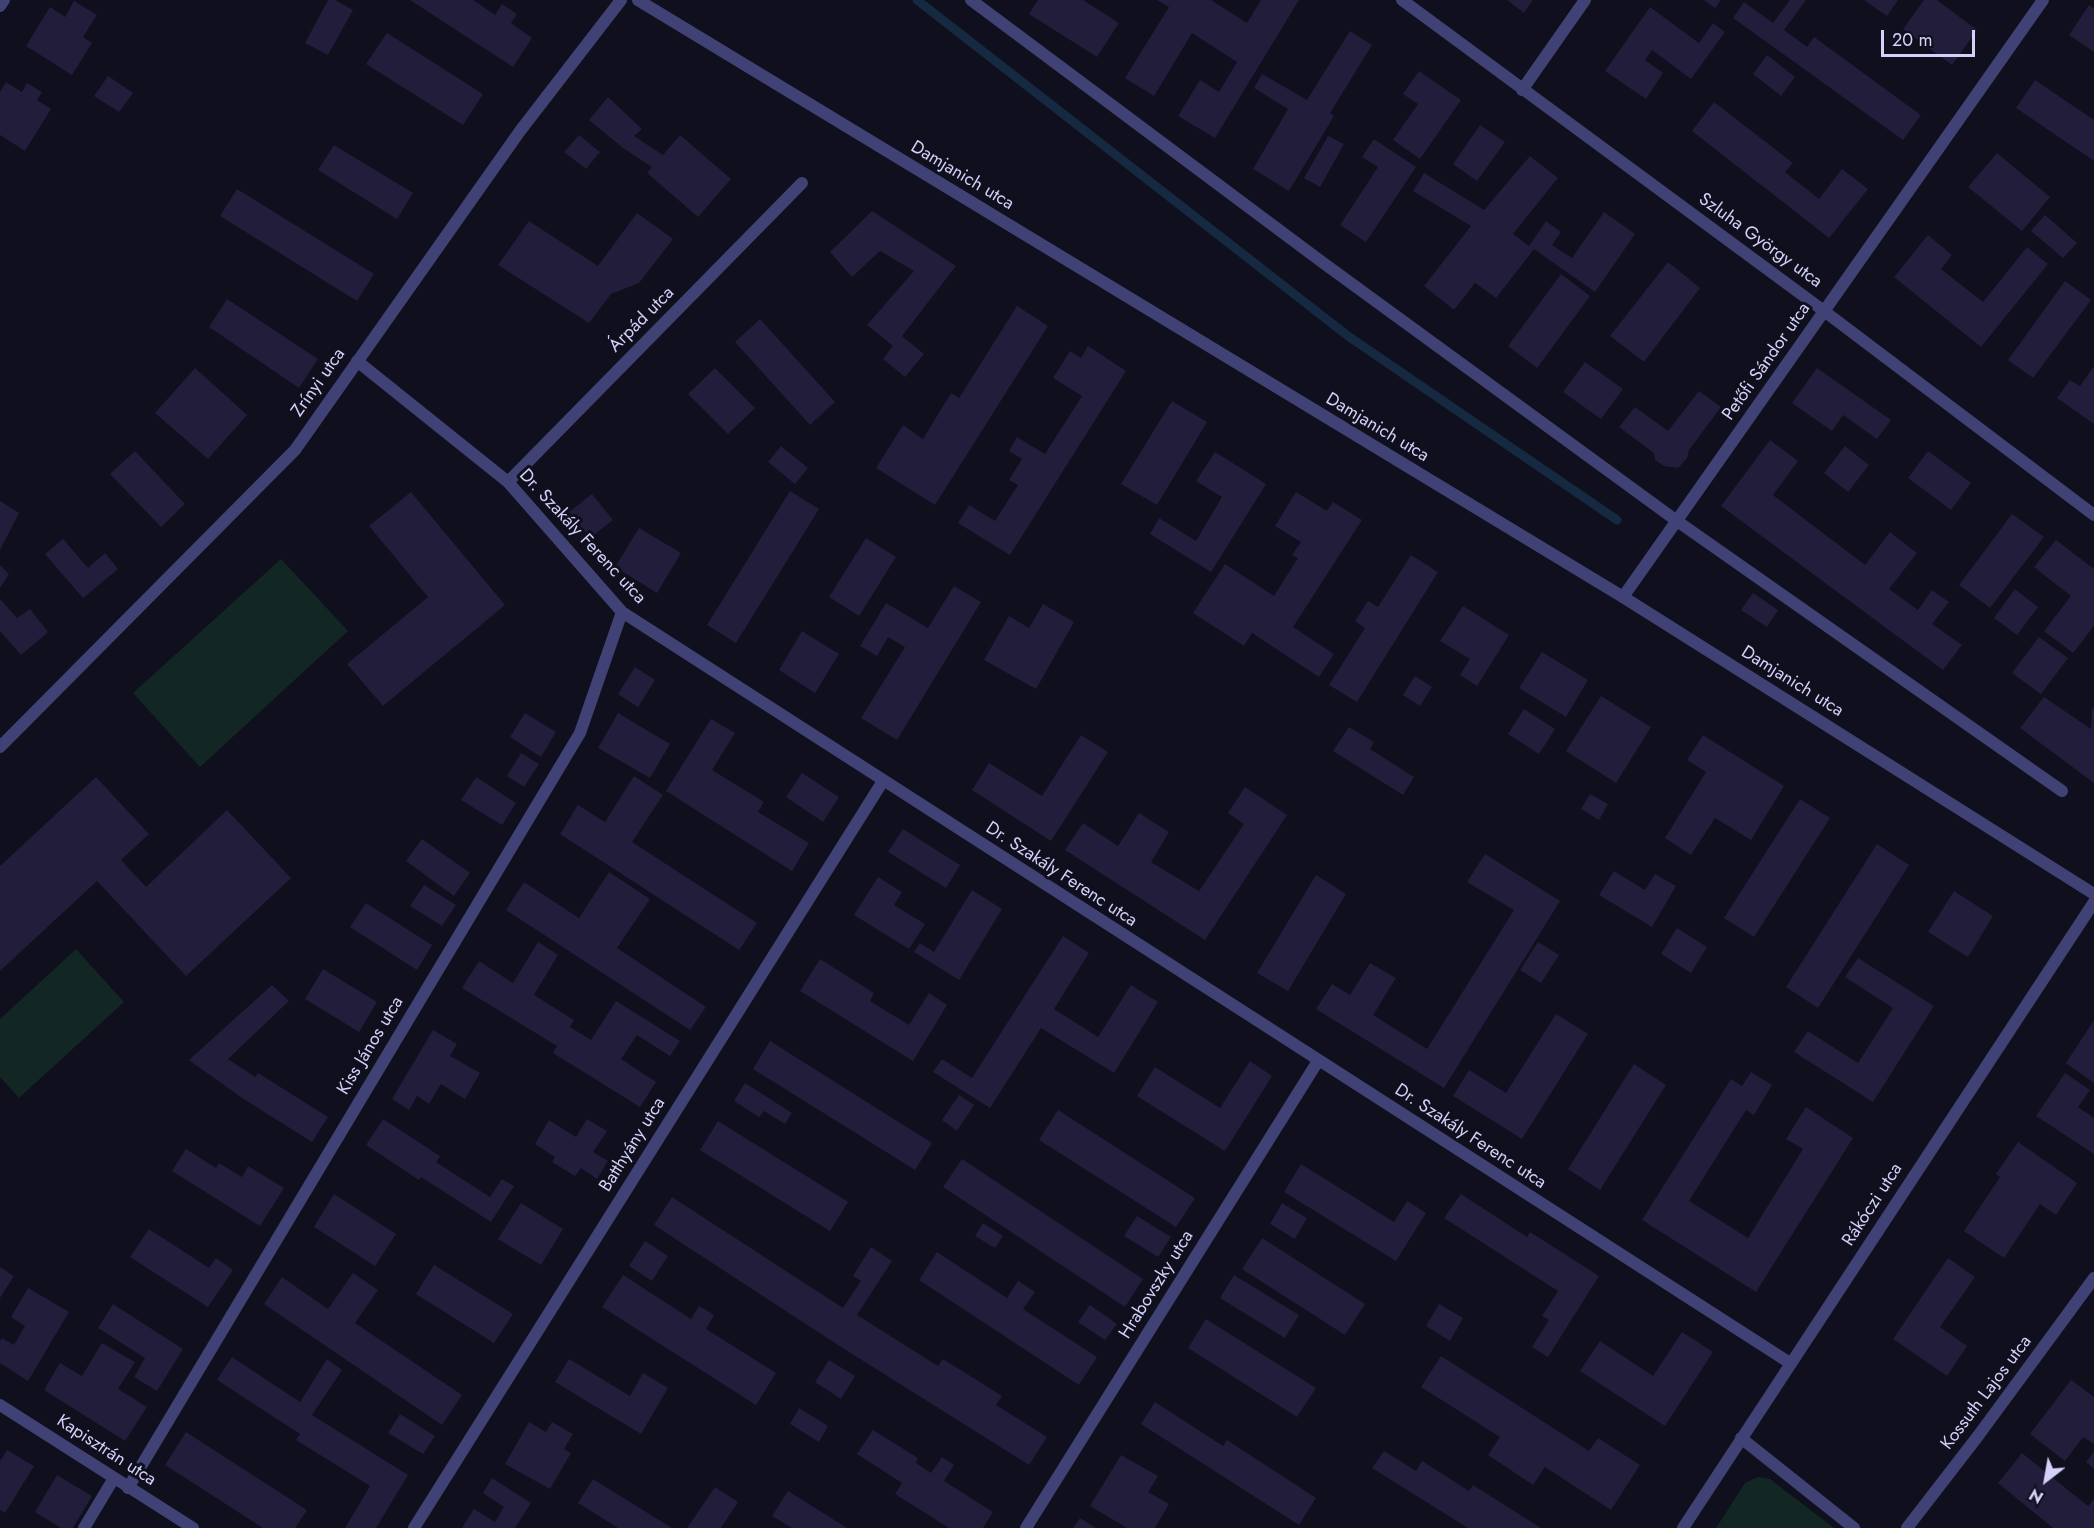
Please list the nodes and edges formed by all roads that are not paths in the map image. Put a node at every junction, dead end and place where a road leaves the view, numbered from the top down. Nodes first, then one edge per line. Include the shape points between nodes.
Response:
1 (4, 0) edge
2 (621, 0) edge
3 (638, 0) edge
4 (1402, 0) edge
5 (1585, 0) edge
6 (2043, 0) edge
7 (974, 1) edge
8 (0, 6) edge
9 (1522, 90) junction
10 (802, 183) dead end
11 (1824, 311) junction
12 (357, 361) junction
13 (508, 482) junction
14 (2094, 515) edge
15 (1677, 521) junction
16 (1623, 597) junction
17 (621, 612) junction
18 (0, 747) edge
19 (883, 781) junction
20 (2062, 791) dead end
21 (2094, 894) edge
22 (2094, 902) edge
23 (1318, 1061) junction
24 (2094, 1278) edge
25 (1790, 1363) junction
26 (0, 1405) edge
27 (1741, 1438) junction
28 (114, 1478) junction
29 (128, 1488) junction
30 (84, 1528) edge
31 (193, 1528) edge
32 (414, 1528) edge
33 (1026, 1528) edge
34 (1683, 1528) edge
35 (1854, 1528) edge
36 (1907, 1528) edge

1 - 8 street
2 - 12 street, Zrínyi utca via 520,131
3 - 16 street, Damjanich utca
4 - 9 street, Szluha György utca
5 - 9 street
6 - 11 street, Petőfi Sándor utca
7 - 15 street
9 - 11 street, Szluha György utca
10 - 13 street, Árpád utca
11 - 14 street, Szluha György utca
11 - 15 street, Petőfi Sándor utca
12 - 13 street, Dr. Szakály Ferenc utca
12 - 18 street, Zrínyi utca via 295,450
13 - 17 street, Dr. Szakály Ferenc utca
15 - 16 street, Petőfi Sándor utca
15 - 20 street
16 - 21 street, Damjanich utca
17 - 19 street, Dr. Szakály Ferenc utca
17 - 29 street, Kiss János utca via 579,733
19 - 23 street, Dr. Szakály Ferenc utca
19 - 32 street, Batthyány utca
22 - 25 street, Rákóczi utca
23 - 25 street, Dr. Szakály Ferenc utca
23 - 33 street, Hrabovszky utca
24 - 36 street, Kossuth Lajos utca
25 - 27 street, Rákóczi utca
26 - 28 street, Kapisztrán utca
27 - 34 street, Rákóczi utca
27 - 35 street
28 - 29 street, Kapisztrán utca
28 - 30 street
29 - 31 street, Kapisztrán utca

